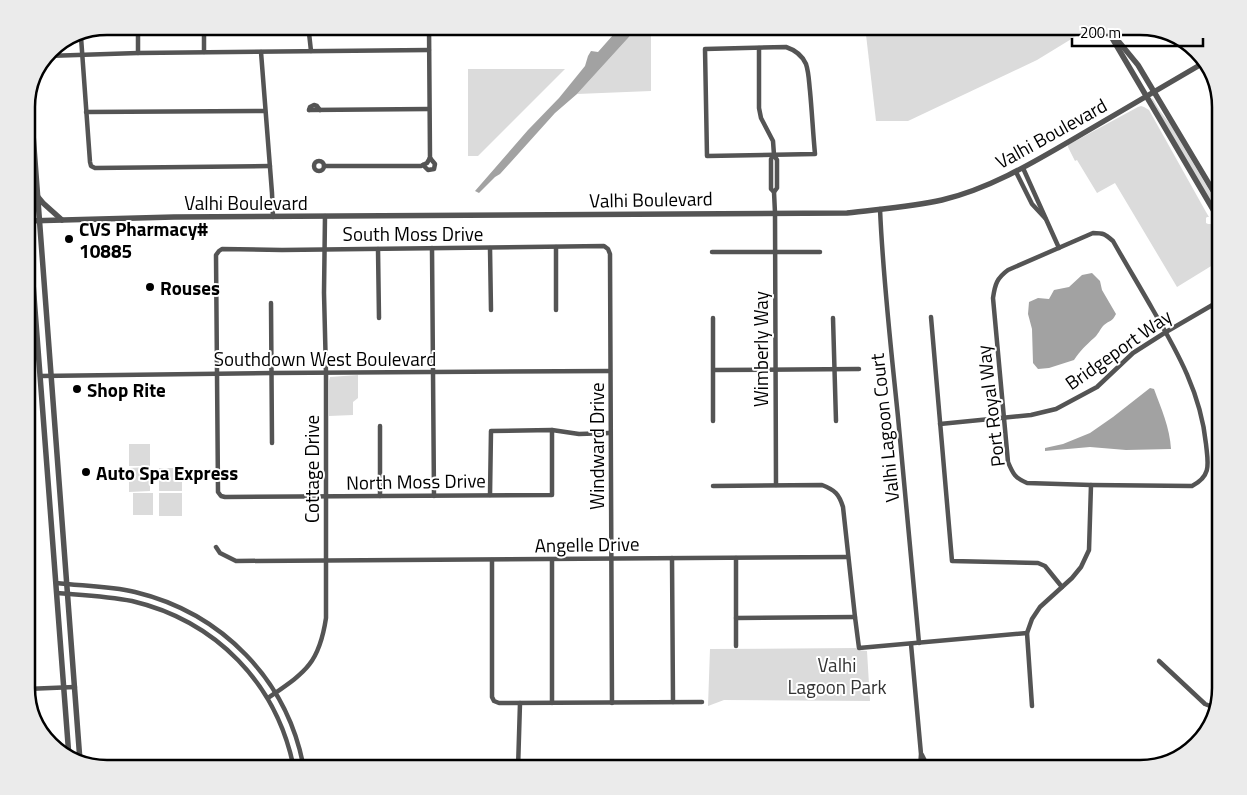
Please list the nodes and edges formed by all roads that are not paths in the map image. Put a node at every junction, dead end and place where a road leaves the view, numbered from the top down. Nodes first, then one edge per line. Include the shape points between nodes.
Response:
1 (138, 35) edge
2 (204, 35) edge
3 (309, 35) edge
4 (429, 35) edge
5 (1110, 35) edge
6 (1114, 35) edge
7 (80, 41) edge
8 (759, 48) junction
9 (429, 50) junction
10 (311, 51) junction
11 (204, 52) junction
12 (260, 52) junction
13 (138, 53) junction
14 (82, 54) junction
15 (57, 55) edge
16 (1199, 66) edge
17 (1154, 92) junction
18 (1146, 96) junction
19 (429, 109) junction
20 (309, 110) dead end
21 (265, 111) junction
22 (86, 112) junction
23 (774, 155) junction
24 (430, 158) junction
25 (423, 165) junction
26 (270, 166) junction
27 (324, 166) dead end
28 (35, 167) edge
29 (1023, 168) junction
30 (1016, 172) junction
31 (1212, 190) edge
32 (37, 196) junction
33 (1212, 208) edge
34 (880, 209) junction
35 (775, 212) junction
36 (273, 216) junction
37 (325, 216) junction
38 (1046, 219) junction
39 (35, 220) edge
40 (39, 220) junction
41 (62, 220) junction
42 (556, 247) junction
43 (432, 248) junction
44 (490, 248) junction
45 (1059, 248) junction
46 (324, 249) junction
47 (378, 249) junction
48 (608, 249) joint
49 (712, 252) dead end
50 (774, 252) junction
51 (820, 252) dead end
52 (271, 303) dead end
53 (1212, 305) edge
54 (491, 310) dead end
55 (556, 310) dead end
56 (35, 311) edge
57 (931, 317) dead end
58 (379, 318) dead end
59 (713, 318) dead end
60 (833, 318) dead end
61 (1166, 332) junction
62 (834, 369) junction
63 (859, 369) dead end
64 (714, 370) junction
65 (776, 370) junction
66 (610, 371) junction
67 (434, 372) junction
68 (217, 373) junction
69 (272, 373) junction
70 (326, 373) junction
71 (52, 375) junction
72 (40, 376) junction
73 (1004, 418) junction
74 (836, 421) dead end
75 (713, 422) dead end
76 (940, 424) junction
77 (380, 426) dead end
78 (552, 430) junction
79 (610, 433) junction
80 (272, 443) dead end
81 (776, 485) junction
82 (1091, 485) junction
83 (713, 486) dead end
84 (490, 495) junction
85 (380, 496) junction
86 (434, 496) junction
87 (327, 497) junction
88 (216, 547) dead end
89 (848, 557) junction
90 (672, 558) junction
91 (736, 558) junction
92 (612, 559) junction
93 (492, 560) junction
94 (552, 560) junction
95 (327, 561) junction
96 (56, 583) junction
97 (67, 584) junction
98 (1062, 587) junction
99 (57, 593) junction
100 (68, 594) junction
101 (736, 618) junction
102 (855, 618) junction
103 (1027, 633) junction
104 (918, 643) junction
105 (911, 644) junction
106 (736, 646) dead end
107 (1159, 661) dead end
108 (64, 687) junction
109 (75, 687) junction
110 (35, 689) edge
111 (276, 693) junction
112 (268, 698) junction
113 (673, 702) junction
114 (702, 702) dead end
115 (520, 703) junction
116 (552, 703) junction
117 (612, 703) junction
118 (1032, 706) dead end
119 (1210, 706) edge
120 (68, 749) edge
121 (921, 754) junction
122 (80, 755) edge
123 (292, 760) edge
124 (302, 760) edge
125 (519, 760) edge
126 (921, 760) edge
127 (924, 760) edge

1 - 13 street
2 - 11 street
3 - 10 street
4 - 9 street
5 - 18 street
6 - 17 street
7 - 14 street
8 - 23 street via 759,108 773,140
8 - 23 street via 786,47 793,50 806,63 808,73 814,154
8 - 23 street via 706,49 707,156
9 - 10 street
9 - 19 street
10 - 12 street
11 - 12 street
11 - 13 street
12 - 21 street
13 - 14 street
14 - 15 street
14 - 22 street
16 - 17 street, Valhi Boulevard
17 - 18 street, Valhi Boulevard
17 - 31 street
18 - 29 street, Valhi Boulevard
18 - 33 street
19 - 20 street
19 - 24 street
21 - 22 street
21 - 26 street
22 - 26 street via 90,162 95,168
23 - 35 street, Wimberly Way via 771,159 771,189
24 - 25 street
24 - 25 street via 435,164 434,169 428,170
25 - 27 street
26 - 36 street
28 - 32 street
29 - 30 street, Valhi Boulevard
29 - 38 street
30 - 34 street, Valhi Boulevard via 943,200
30 - 38 street via 1032,204
32 - 40 street
32 - 41 street
34 - 35 street, Valhi Boulevard
34 - 104 street, Valhi Lagoon Court
35 - 37 street, Valhi Boulevard
35 - 50 street, Wimberly Way
36 - 37 street, Valhi Boulevard
36 - 41 street, Valhi Boulevard
37 - 46 street, Cottage Drive
38 - 45 street
39 - 40 street, Valhi Boulevard
40 - 41 street, Valhi Boulevard
40 - 71 street
42 - 44 street, South Moss Drive
42 - 48 street, South Moss Drive via 604,246
42 - 55 street
43 - 44 street, South Moss Drive
43 - 47 street, South Moss Drive
43 - 67 street
44 - 54 street
45 - 61 street, Port Royal Way via 1093,232 1107,236
45 - 73 street, Port Royal Way via 1008,270 1000,276 995,287
46 - 47 street, South Moss Drive
46 - 68 street, South Moss Drive via 219,251 216,255
46 - 70 street, Cottage Drive
47 - 58 street
48 - 66 street, Windward Drive
49 - 50 street
50 - 51 street
50 - 65 street, Wimberly Way
52 - 69 street
53 - 61 street, Bridgeport Way
56 - 72 street
57 - 76 street
59 - 64 street
60 - 62 street
61 - 73 street, Bridgeport Way via 1133,353 1097,387 1080,397 1056,409
61 - 82 street, Port Royal Way via 1196,395 1205,430 1206,475 1192,486
62 - 63 street
62 - 65 street
62 - 74 street
64 - 65 street
64 - 75 street
65 - 81 street, Wimberly Way
66 - 67 street, Southdown West Boulevard
66 - 79 street, Windward Drive
67 - 70 street, Southdown West Boulevard
67 - 86 street
68 - 69 street, Southdown West Boulevard
68 - 71 street, Southdown West Boulevard
68 - 87 street, North Moss Drive via 220,496
69 - 70 street, Southdown West Boulevard
69 - 80 street
70 - 87 street, Cottage Drive
71 - 72 street, Southdown West Boulevard
71 - 97 street
72 - 96 street
73 - 76 street, Bridgeport Way
73 - 82 street, Port Royal Way via 1008,462 1012,473 1019,479 1027,483
76 - 98 street via 952,561 1038,563 1045,566
77 - 85 street
78 - 79 street via 579,434
78 - 84 street via 491,430
78 - 84 street, North Moss Drive via 552,495
79 - 92 street, Windward Drive
81 - 83 street
81 - 89 street via 822,485 840,497
82 - 98 street via 1089,550 1081,567
84 - 86 street, North Moss Drive
85 - 86 street, North Moss Drive
85 - 87 street, North Moss Drive
87 - 95 street, Cottage Drive
88 - 95 street, Angelle Drive via 220,553 236,561
89 - 91 street, Angelle Drive
89 - 102 street
90 - 91 street, Angelle Drive
90 - 92 street, Angelle Drive
90 - 113 street
91 - 101 street
92 - 94 street, Angelle Drive
92 - 117 street, Windward Drive
93 - 94 street, Angelle Drive
93 - 95 street, Angelle Drive
93 - 115 street via 492,697 499,703
94 - 116 street
95 - 111 street, Cottage Drive via 326,618 320,646 305,671
96 - 97 street
96 - 99 street
97 - 100 street
97 - 111 street via 136,592 193,614 235,644
98 - 103 street via 1040,607
99 - 100 street
99 - 108 street
100 - 109 street
100 - 112 street via 133,602 188,622 229,652
101 - 102 street
101 - 106 street
102 - 105 street via 859,648
103 - 104 street
103 - 118 street
104 - 105 street
105 - 121 street
107 - 119 street
108 - 109 street
108 - 110 street
108 - 120 street
109 - 122 street
111 - 112 street, Cottage Drive
111 - 124 street
112 - 123 street via 284,733
113 - 114 street
113 - 117 street
115 - 116 street
115 - 125 street
116 - 117 street
121 - 126 street
121 - 127 street

